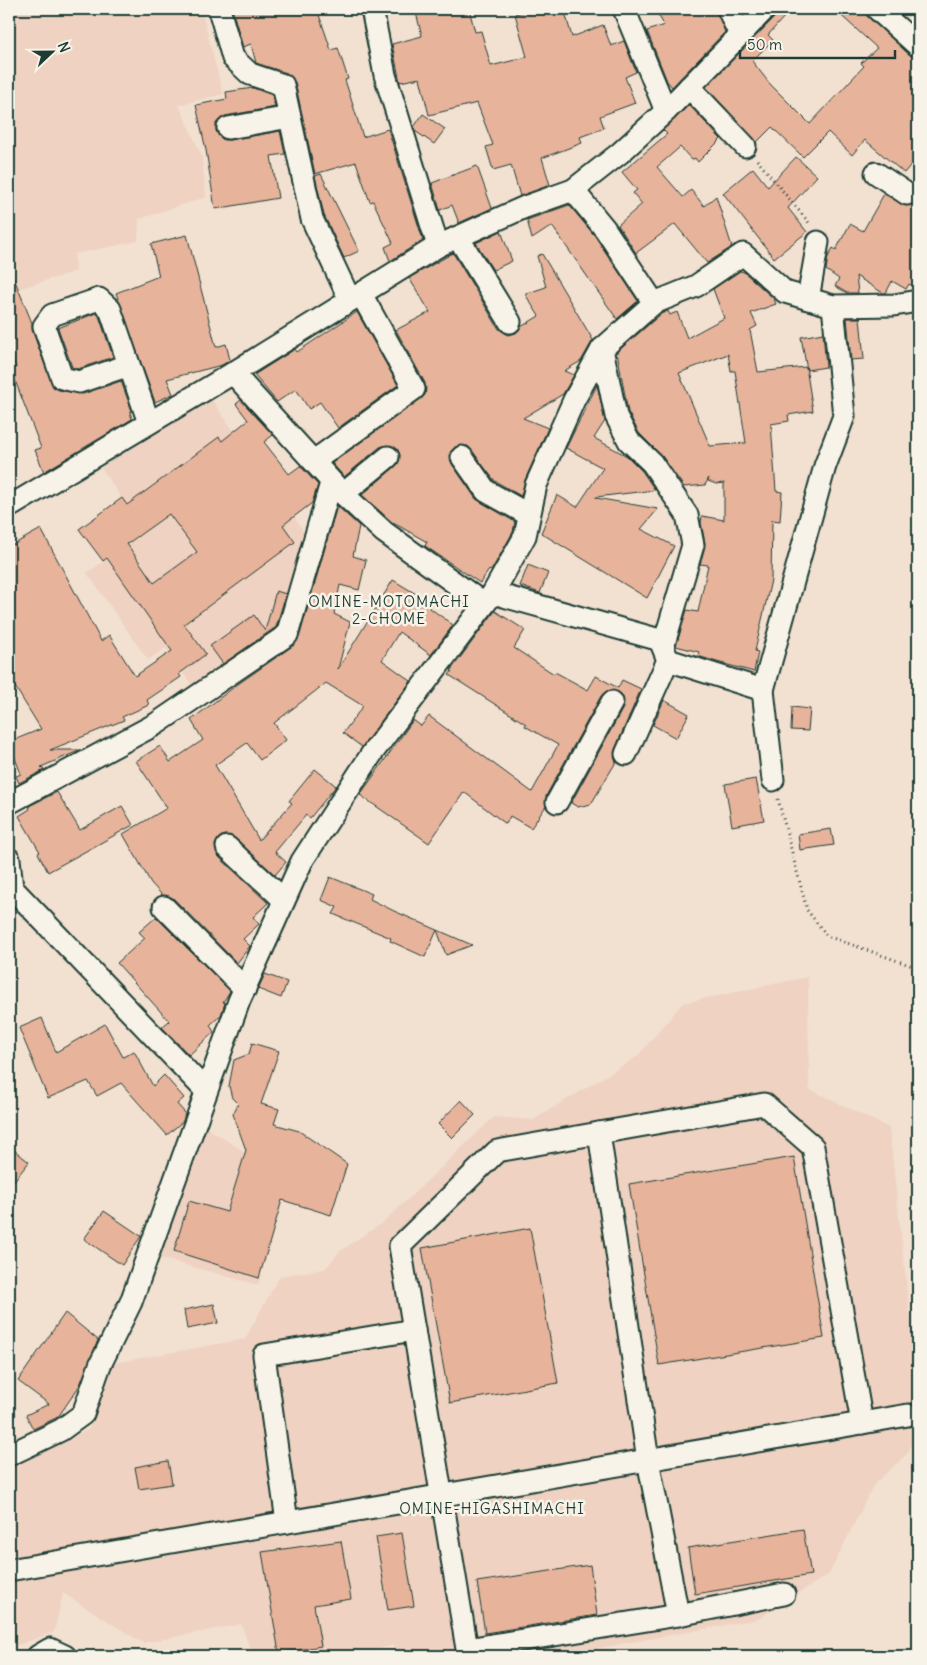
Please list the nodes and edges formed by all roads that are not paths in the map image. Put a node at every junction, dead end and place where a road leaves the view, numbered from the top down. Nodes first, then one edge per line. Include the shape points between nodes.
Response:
1 (219, 9) edge
2 (372, 9) edge
3 (624, 9) edge
4 (728, 9) edge
5 (765, 9) edge
6 (877, 9) edge
7 (740, 35) junction
8 (918, 46) edge
9 (689, 88) junction
10 (666, 111) junction
11 (290, 117) junction
12 (228, 128) dead end
13 (746, 146) road end
14 (876, 173) dead end
15 (574, 190) junction
16 (915, 192) edge
17 (458, 237) junction
18 (818, 242) road end
19 (438, 246) junction
20 (356, 297) junction
21 (808, 298) junction
22 (918, 302) edge
23 (654, 303) junction
24 (833, 306) junction
25 (510, 322) dead end
26 (602, 349) junction
27 (129, 365) dead end
28 (233, 373) junction
29 (149, 423) junction
30 (388, 457) dead end
31 (462, 457) dead end
32 (314, 461) junction
33 (337, 489) junction
34 (9, 507) edge
35 (529, 515) junction
36 (488, 598) junction
37 (666, 654) junction
38 (763, 690) junction
39 (636, 733) junction
40 (626, 754) dead end
41 (773, 780) road end
42 (557, 802) dead end
43 (9, 803) edge
44 (227, 847) dead end
45 (9, 859) edge
46 (284, 900) junction
47 (164, 907) dead end
48 (245, 989) junction
49 (206, 1091) junction
50 (599, 1133) junction
51 (414, 1330) junction
52 (908, 1415) dead end
53 (862, 1423) junction
54 (9, 1455) edge
55 (648, 1460) junction
56 (440, 1496) junction
57 (287, 1522) junction
58 (9, 1570) edge
59 (784, 1594) dead end
60 (678, 1615) junction
61 (38, 1656) edge
62 (65, 1656) edge

1 - 11 street via 233,58 250,74 282,85
2 - 19 street via 385,75
3 - 10 street
4 - 7 street
5 - 7 street
6 - 8 street
7 - 9 street
9 - 10 street
9 - 13 street
10 - 15 street
11 - 12 street
11 - 20 street via 312,218
14 - 16 street
15 - 17 street via 525,207
15 - 23 street via 605,229
17 - 19 street
17 - 25 street
18 - 21 street
19 - 20 street
20 - 28 street
20 - 32 street via 414,389
21 - 23 street via 785,292 743,254 696,286
21 - 24 street
22 - 24 street
23 - 26 street
24 - 38 street via 844,416 825,466
26 - 35 street via 574,400 536,485
26 - 37 street via 616,416 629,441 652,463 687,515 693,545
27 - 29 street
28 - 29 street
28 - 32 street
29 - 34 street
30 - 33 street
31 - 35 street via 486,491
32 - 33 street
33 - 36 street via 384,532
33 - 43 street via 287,635 156,724
35 - 36 street via 524,536
36 - 37 street via 660,640
36 - 46 street via 373,752 302,861
37 - 38 street
37 - 39 street
38 - 41 street
39 - 40 street
39 - 42 street via 608,711
44 - 46 street
45 - 49 street via 12,888
46 - 48 street
47 - 48 street
48 - 49 street
49 - 54 street via 131,1302 100,1365 83,1414 61,1430
50 - 51 street via 497,1151 400,1246
50 - 53 street via 764,1104 813,1147
50 - 55 street
51 - 56 street
51 - 57 street via 264,1355
52 - 53 street
53 - 55 street
55 - 56 street
55 - 60 street
56 - 57 street
56 - 60 street via 467,1649
57 - 58 street
59 - 60 street
61 - 62 street via 50,1649

